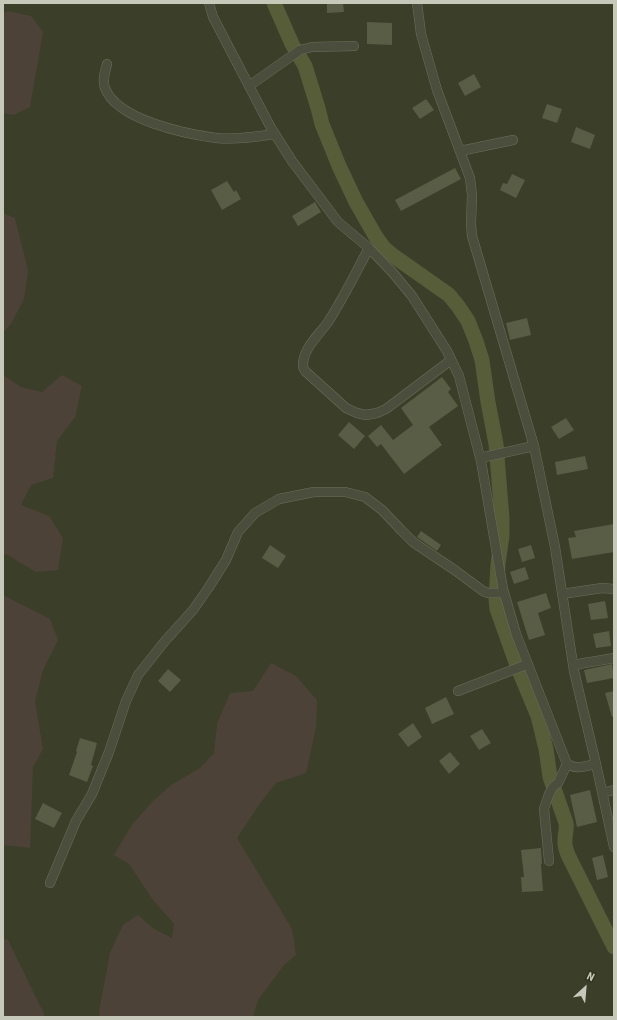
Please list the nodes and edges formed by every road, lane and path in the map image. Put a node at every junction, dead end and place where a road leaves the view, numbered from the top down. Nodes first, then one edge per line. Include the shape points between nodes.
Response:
1 (209, 3) edge
2 (417, 3) edge
3 (354, 46) dead end
4 (107, 64) dead end
5 (249, 86) junction
6 (274, 134) junction
7 (513, 140) dead end
8 (460, 151) junction
9 (369, 248) junction
10 (451, 360) junction
11 (534, 446) junction
12 (480, 458) junction
13 (614, 589) edge
14 (504, 593) junction
15 (562, 594) junction
16 (614, 658) edge
17 (528, 664) junction
18 (573, 665) junction
19 (458, 691) dead end
20 (567, 764) junction
21 (596, 764) junction
22 (614, 790) edge
23 (602, 793) junction
24 (614, 847) edge
25 (549, 861) dead end
26 (50, 883) dead end

1 - 5 street via 213,17
2 - 8 street via 421,34 437,90
3 - 5 street via 312,47 300,50
4 - 6 street via 104,77 106,88 122,109 135,116 185,132 217,138
5 - 6 street
6 - 9 street via 338,222
7 - 8 street
8 - 11 street via 470,178 472,236
9 - 10 street via 412,296
9 - 10 street via 328,322 308,348 304,357 305,371 346,408 366,415 386,409
10 - 12 street via 459,376
11 - 12 street
11 - 15 street
12 - 14 street
13 - 15 street via 602,588
14 - 17 street
14 - 26 street via 483,591 413,542 382,510 365,497 345,492 314,492 279,499 255,513 238,532 226,560 193,610 138,675 92,794 76,821
15 - 18 street
16 - 18 street
17 - 19 street
17 - 20 street
18 - 21 street
20 - 21 street via 577,768
20 - 25 street via 558,783 549,794 544,810
21 - 23 street
22 - 23 street
23 - 24 street

